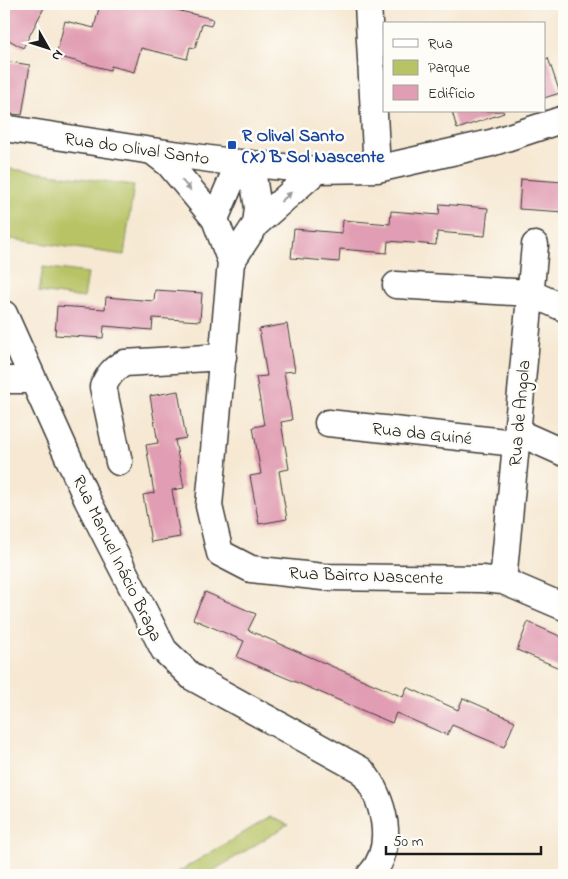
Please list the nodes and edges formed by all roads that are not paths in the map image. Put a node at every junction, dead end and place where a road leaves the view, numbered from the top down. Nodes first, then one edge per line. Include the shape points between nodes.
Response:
1 (368, 4) edge
2 (564, 119) edge
3 (4, 128) edge
4 (152, 151) junction
5 (245, 163) junction
6 (377, 169) junction
7 (317, 170) junction
8 (215, 219) junction
9 (256, 224) junction
10 (534, 245) dead end
11 (231, 262) junction
12 (396, 285) dead end
13 (530, 293) junction
14 (564, 308) edge
15 (4, 314) edge
16 (223, 357) junction
17 (4, 380) edge
18 (34, 380) junction
19 (328, 423) dead end
20 (516, 437) junction
21 (564, 453) edge
22 (119, 462) dead end
23 (503, 581) junction
24 (564, 607) edge
25 (370, 875) edge

1 - 6 street
2 - 6 street, Rua do Olival Santo via 491,143
3 - 4 street, Rua do Olival Santo
4 - 5 street, Rua do Olival Santo
4 -> 8 street, Rua Bairro Nascente via 169,164
5 - 7 street, Rua do Olival Santo
5 - 8 street
5 - 9 street via 258,208
6 - 7 street, Rua do Olival Santo
9 -> 7 street, Rua Bairro Nascente
8 - 11 street, Rua Bairro Nascente
9 - 11 street, Rua Bairro Nascente
10 - 13 street, Rua de Angola
11 - 16 street, Rua Bairro Nascente
12 - 13 street
13 - 14 street
13 - 20 street, Rua de Angola
15 - 18 street, Rua Manuel Inácio Braga
16 - 22 street via 125,363 112,371 103,387
16 - 23 street, Rua Bairro Nascente via 209,506 220,553 251,569 323,578 482,578
17 - 18 street
18 - 25 street, Rua Manuel Inácio Braga via 87,499 164,650 192,677 360,770 368,778 384,820 383,854
19 - 20 street, Rua da Guiné
20 - 21 street, Rua da Guiné
20 - 23 street, Rua de Angola
23 - 24 street, Rua Bairro Nascente

